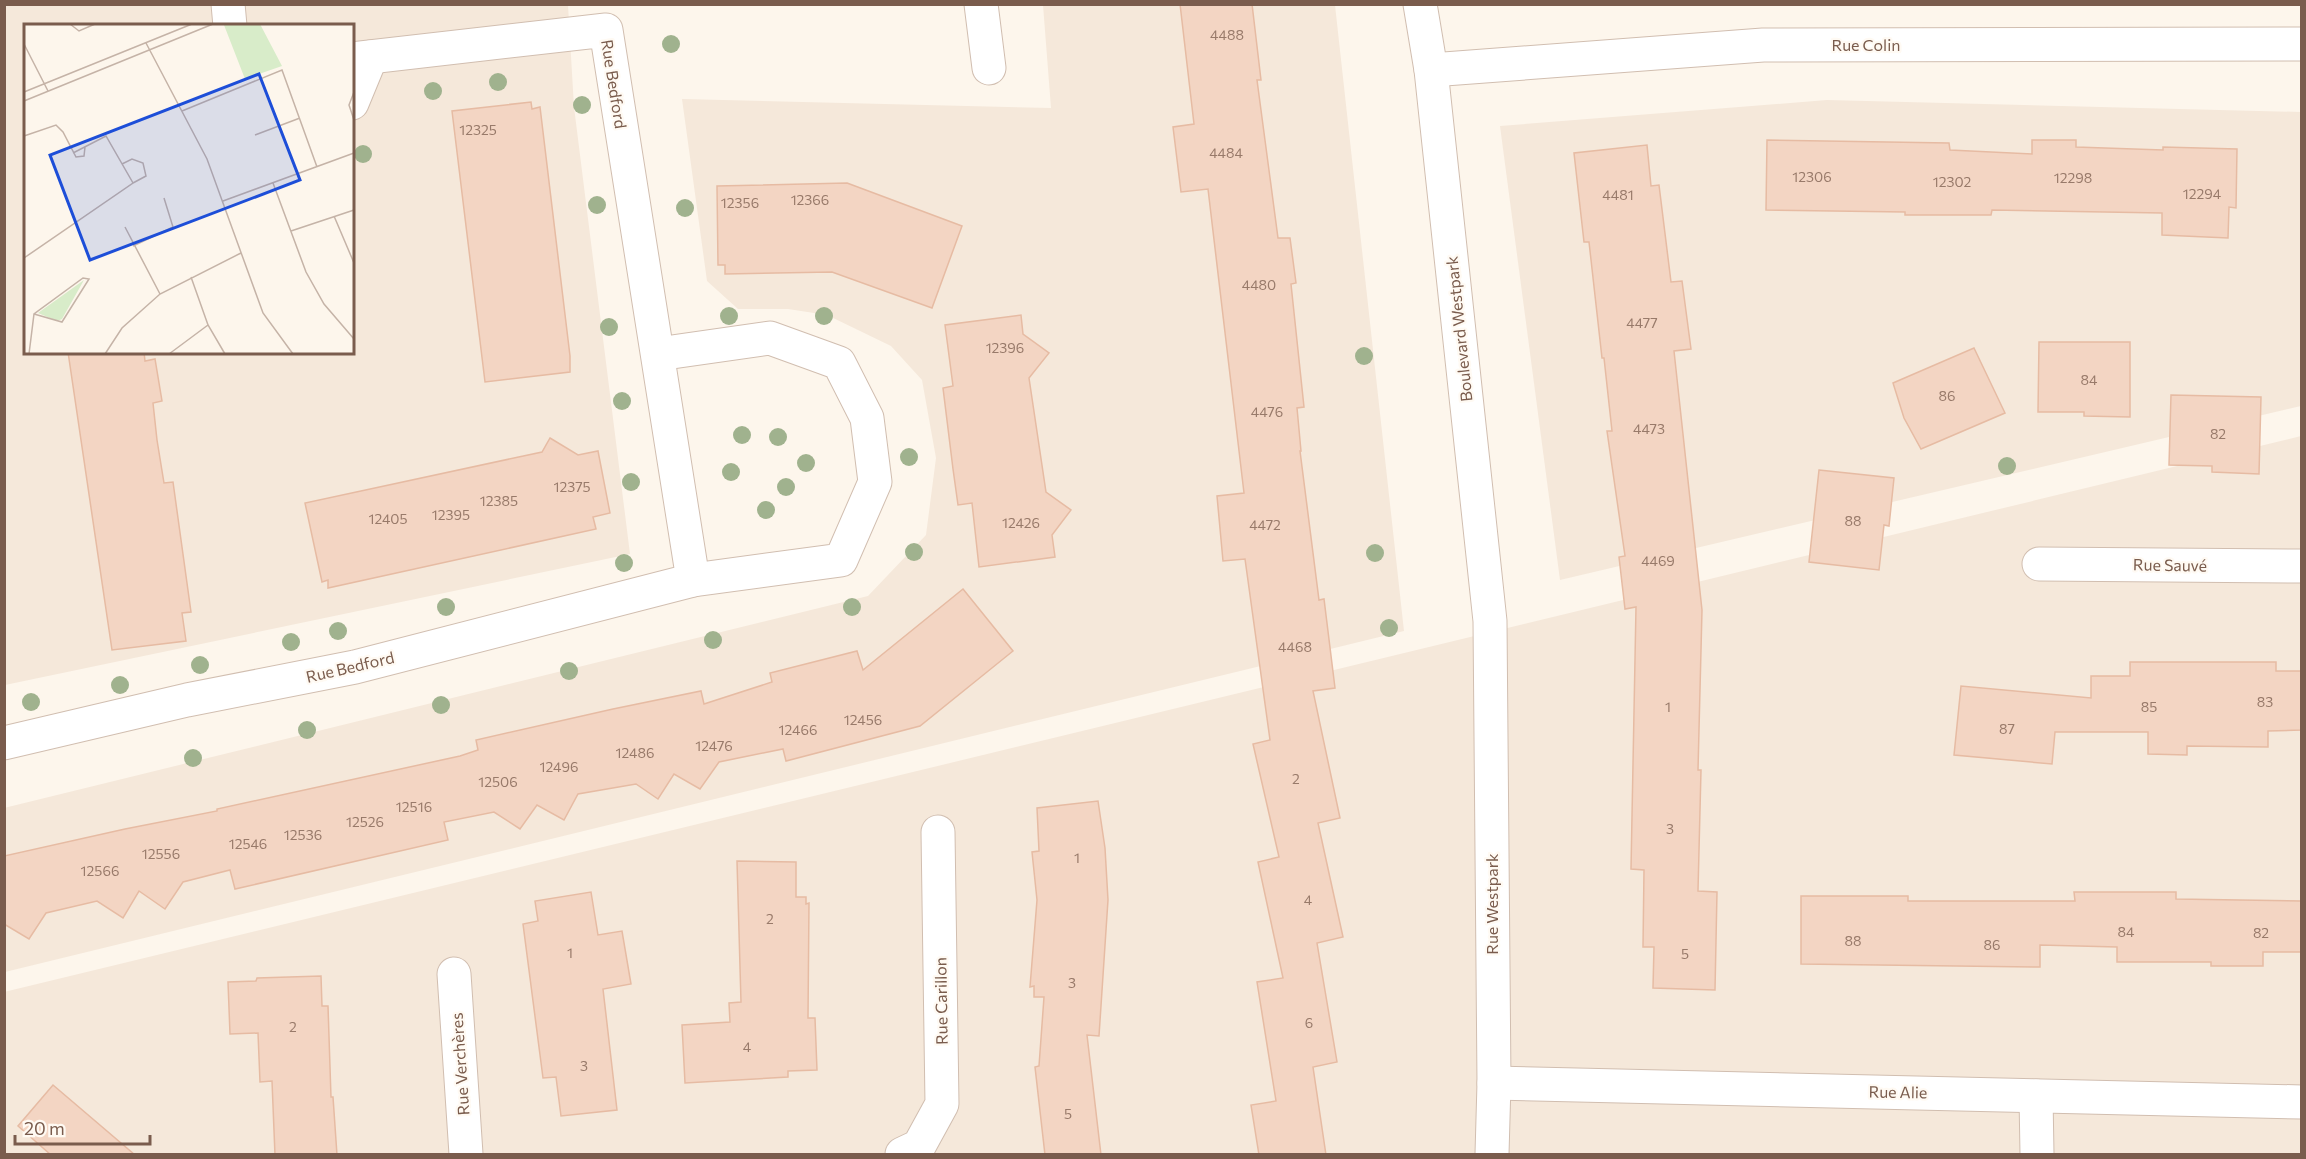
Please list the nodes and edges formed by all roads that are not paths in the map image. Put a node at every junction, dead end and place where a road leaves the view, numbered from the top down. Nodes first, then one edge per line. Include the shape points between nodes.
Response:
1 (228, 4) edge
2 (981, 4) edge
3 (1420, 4) edge
4 (230, 24) edge
5 (2301, 44) edge
6 (362, 58) edge
7 (989, 68) dead end
8 (1431, 70) junction
9 (354, 94) edge
10 (658, 354) junction
11 (2039, 564) dead end
12 (2301, 566) edge
13 (693, 580) junction
14 (1490, 654) joint
15 (4, 743) edge
16 (938, 832) dead end
17 (454, 974) dead end
18 (1494, 1083) junction
19 (2036, 1096) junction
20 (2301, 1102) edge
21 (466, 1155) edge
22 (902, 1155) edge
23 (1492, 1155) edge
24 (2037, 1155) edge

1 - 4 street
2 - 7 street
3 - 8 street, Boulevard Westpark
5 - 8 street, Rue Colin via 1763,45
6 - 9 street
6 - 10 street, Rue Bedford via 606,30
8 - 14 street, Boulevard Westpark via 1490,621
10 - 13 street, Rue Bedford
10 - 13 street, Rue Bedford via 770,338 839,363 867,418 875,482 841,560
11 - 12 street, Rue Sauvé
13 - 15 street, Rue Bedford via 356,667 187,700
14 - 18 street, Rue Westpark
16 - 22 street, Rue Carillon via 942,1104 918,1146
17 - 21 street, Rue Verchères
18 - 19 street, Rue Alie
18 - 23 street, Rue Westpark
19 - 20 street, Rue Alie
19 - 24 street

